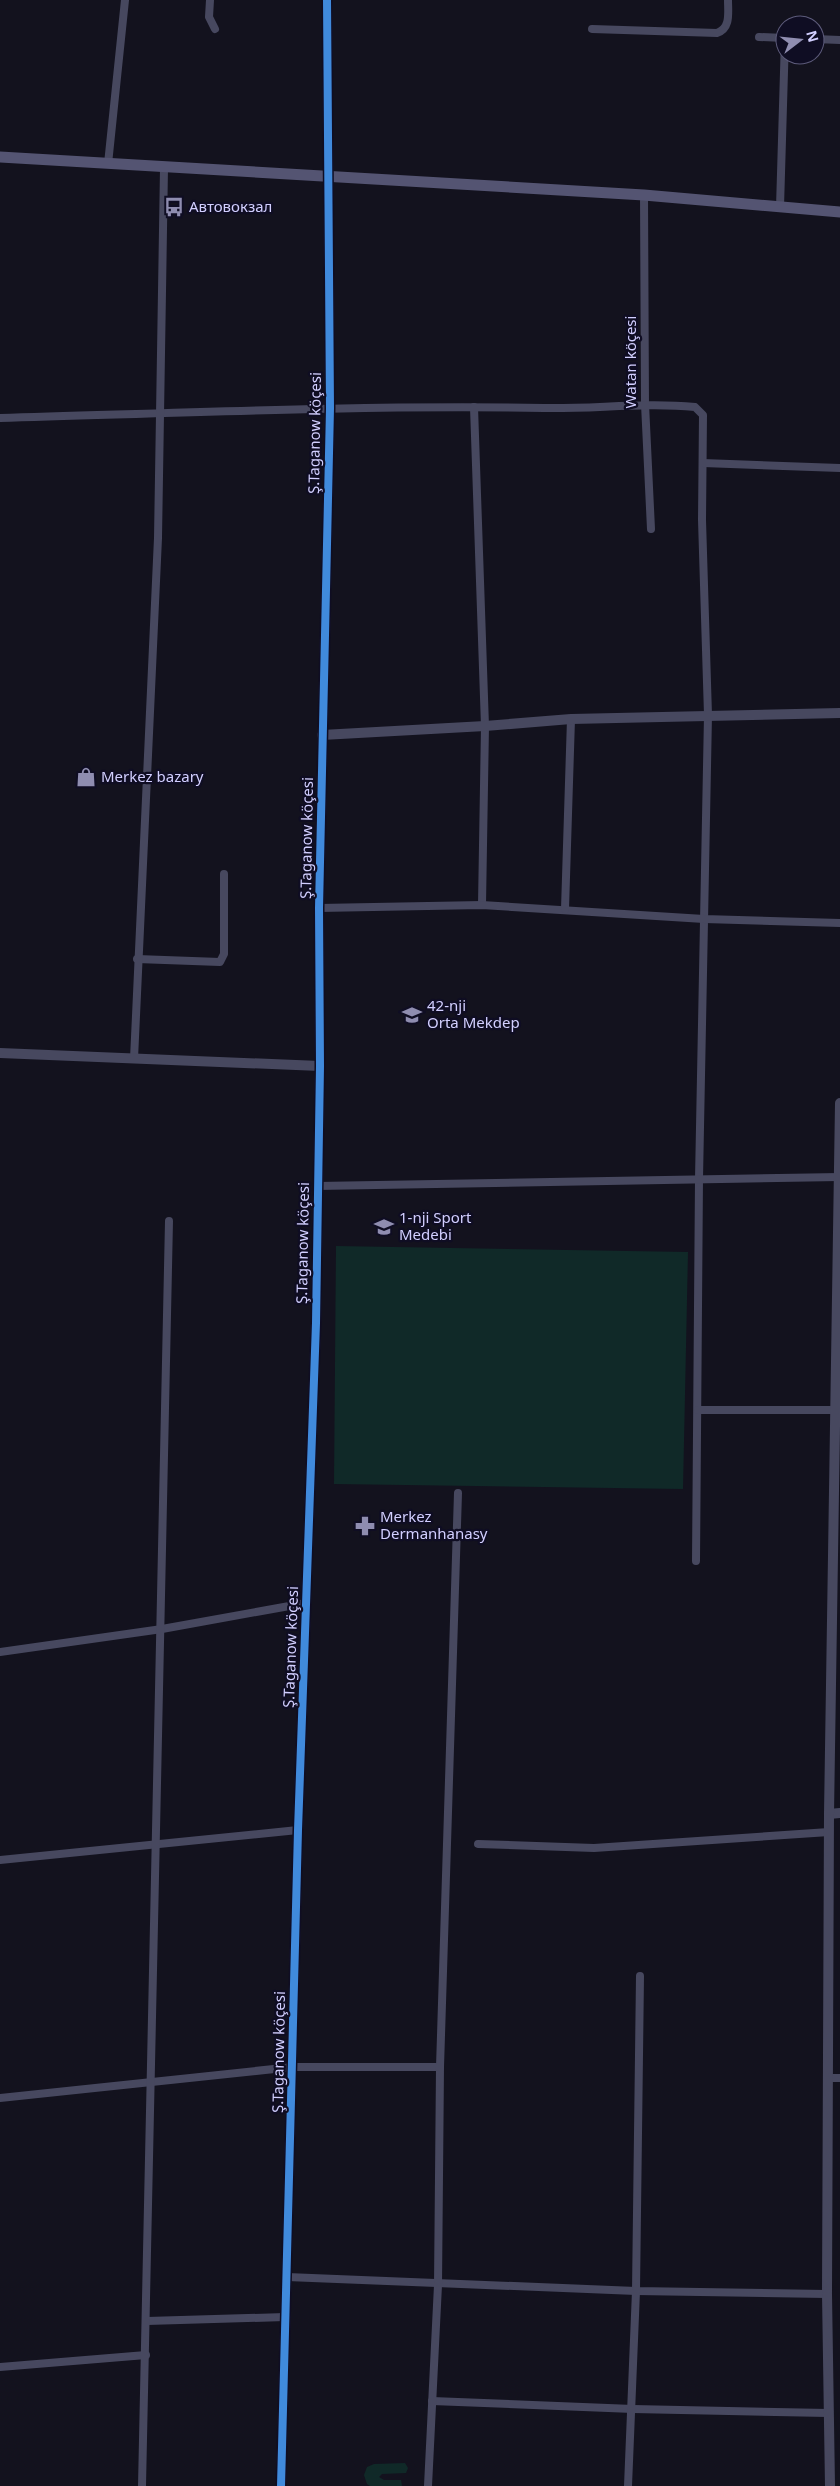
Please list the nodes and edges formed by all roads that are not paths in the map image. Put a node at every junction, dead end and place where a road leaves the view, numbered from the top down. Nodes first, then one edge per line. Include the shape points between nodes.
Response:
1 (125, 0) edge
2 (210, 0) edge
3 (327, 0) edge
4 (728, 0) edge
5 (215, 29) dead end
6 (592, 29) dead end
7 (759, 37) dead end
8 (825, 40) edge
9 (840, 40) edge
10 (0, 157) edge
11 (108, 164) junction
12 (164, 168) junction
13 (330, 177) junction
14 (644, 195) junction
15 (780, 207) junction
16 (840, 212) edge
17 (644, 404) junction
18 (474, 407) junction
19 (330, 408) junction
20 (160, 414) junction
21 (0, 418) edge
22 (703, 463) junction
23 (840, 468) edge
24 (651, 529) dead end
25 (840, 713) edge
26 (708, 715) junction
27 (571, 719) junction
28 (485, 726) junction
29 (322, 735) junction
30 (224, 874) dead end
31 (482, 906) junction
32 (319, 908) junction
33 (565, 909) junction
34 (704, 919) junction
35 (840, 923) edge
36 (137, 959) junction
37 (0, 1053) edge
38 (134, 1058) junction
39 (320, 1066) junction
40 (840, 1103) edge
41 (839, 1177) edge
42 (699, 1179) junction
43 (318, 1186) junction
44 (169, 1221) dead end
45 (698, 1410) junction
46 (838, 1410) edge
47 (458, 1493) dead end
48 (696, 1561) dead end
49 (306, 1603) junction
50 (162, 1629) junction
51 (0, 1652) edge
52 (835, 1814) edge
53 (298, 1830) junction
54 (829, 1832) junction
55 (156, 1844) junction
56 (478, 1844) dead end
57 (0, 1860) edge
58 (640, 1976) dead end
59 (440, 2066) junction
60 (293, 2067) junction
61 (828, 2078) junction
62 (840, 2078) edge
63 (150, 2082) junction
64 (0, 2098) edge
65 (287, 2277) junction
66 (438, 2284) junction
67 (636, 2291) junction
68 (827, 2294) junction
69 (285, 2317) junction
70 (147, 2321) junction
71 (146, 2355) junction
72 (0, 2367) edge
73 (432, 2400) junction
74 (633, 2409) junction
75 (828, 2413) junction
76 (142, 2486) edge
77 (281, 2486) edge
78 (428, 2486) edge
79 (628, 2486) edge
80 (830, 2486) edge

1 - 11 street
2 - 5 street via 209,17
3 - 13 street, Ş.Taganow köçesi
4 - 6 street via 727,24 717,34
7 - 15 street via 785,38
8 - 9 street
10 - 11 main road
11 - 12 main road
12 - 13 main road
12 - 20 street
13 - 14 main road
13 - 19 street, Ş.Taganow köçesi
14 - 15 main road
14 - 17 street, Watan köçesi
15 - 16 main road
17 - 18 street via 562,408
17 - 22 street via 700,410 704,420
17 - 24 street, Watan köçesi
18 - 19 street
18 - 28 street
19 - 20 street
19 - 29 street, Ş.Taganow köçesi
20 - 21 street
20 - 36 street via 158,538
22 - 23 street
22 - 26 street
25 - 26 street
26 - 27 street
26 - 34 street
27 - 28 street
27 - 33 street
28 - 29 street
28 - 31 street
29 - 32 street, Ş.Taganow köçesi
30 - 36 street via 224,954 220,962
31 - 32 street
31 - 33 street
32 - 39 street, Ş.Taganow köçesi
33 - 34 street
34 - 35 street
34 - 42 street
36 - 38 street
37 - 38 street
38 - 39 street
39 - 43 street, Ş.Taganow köçesi
40 - 41 street
41 - 42 street
41 - 46 street
42 - 43 street
42 - 45 street
43 - 49 street, Ş.Taganow köçesi
44 - 50 street
45 - 46 street
45 - 48 street
46 - 52 street
47 - 59 street
49 - 50 street
49 - 53 street, Ş.Taganow köçesi
50 - 51 street
50 - 55 street
52 - 54 street
53 - 55 street
53 - 60 street, Ş.Taganow köçesi
54 - 56 street via 594,1848
54 - 61 street
55 - 57 street
55 - 63 street
58 - 67 street
59 - 60 street
59 - 66 street
60 - 63 street
60 - 65 street, Ş.Taganow köçesi
61 - 62 street
61 - 68 street
63 - 64 street
63 - 70 street
65 - 66 street
65 - 69 street, Ş.Taganow köçesi
66 - 67 street
66 - 73 street
67 - 68 street
67 - 74 street
68 - 75 street
69 - 70 street
69 - 77 street, Ş.Taganow köçesi
70 - 71 street
71 - 72 street
71 - 76 street
73 - 74 street
73 - 78 street
74 - 75 street
74 - 79 street
75 - 80 street

